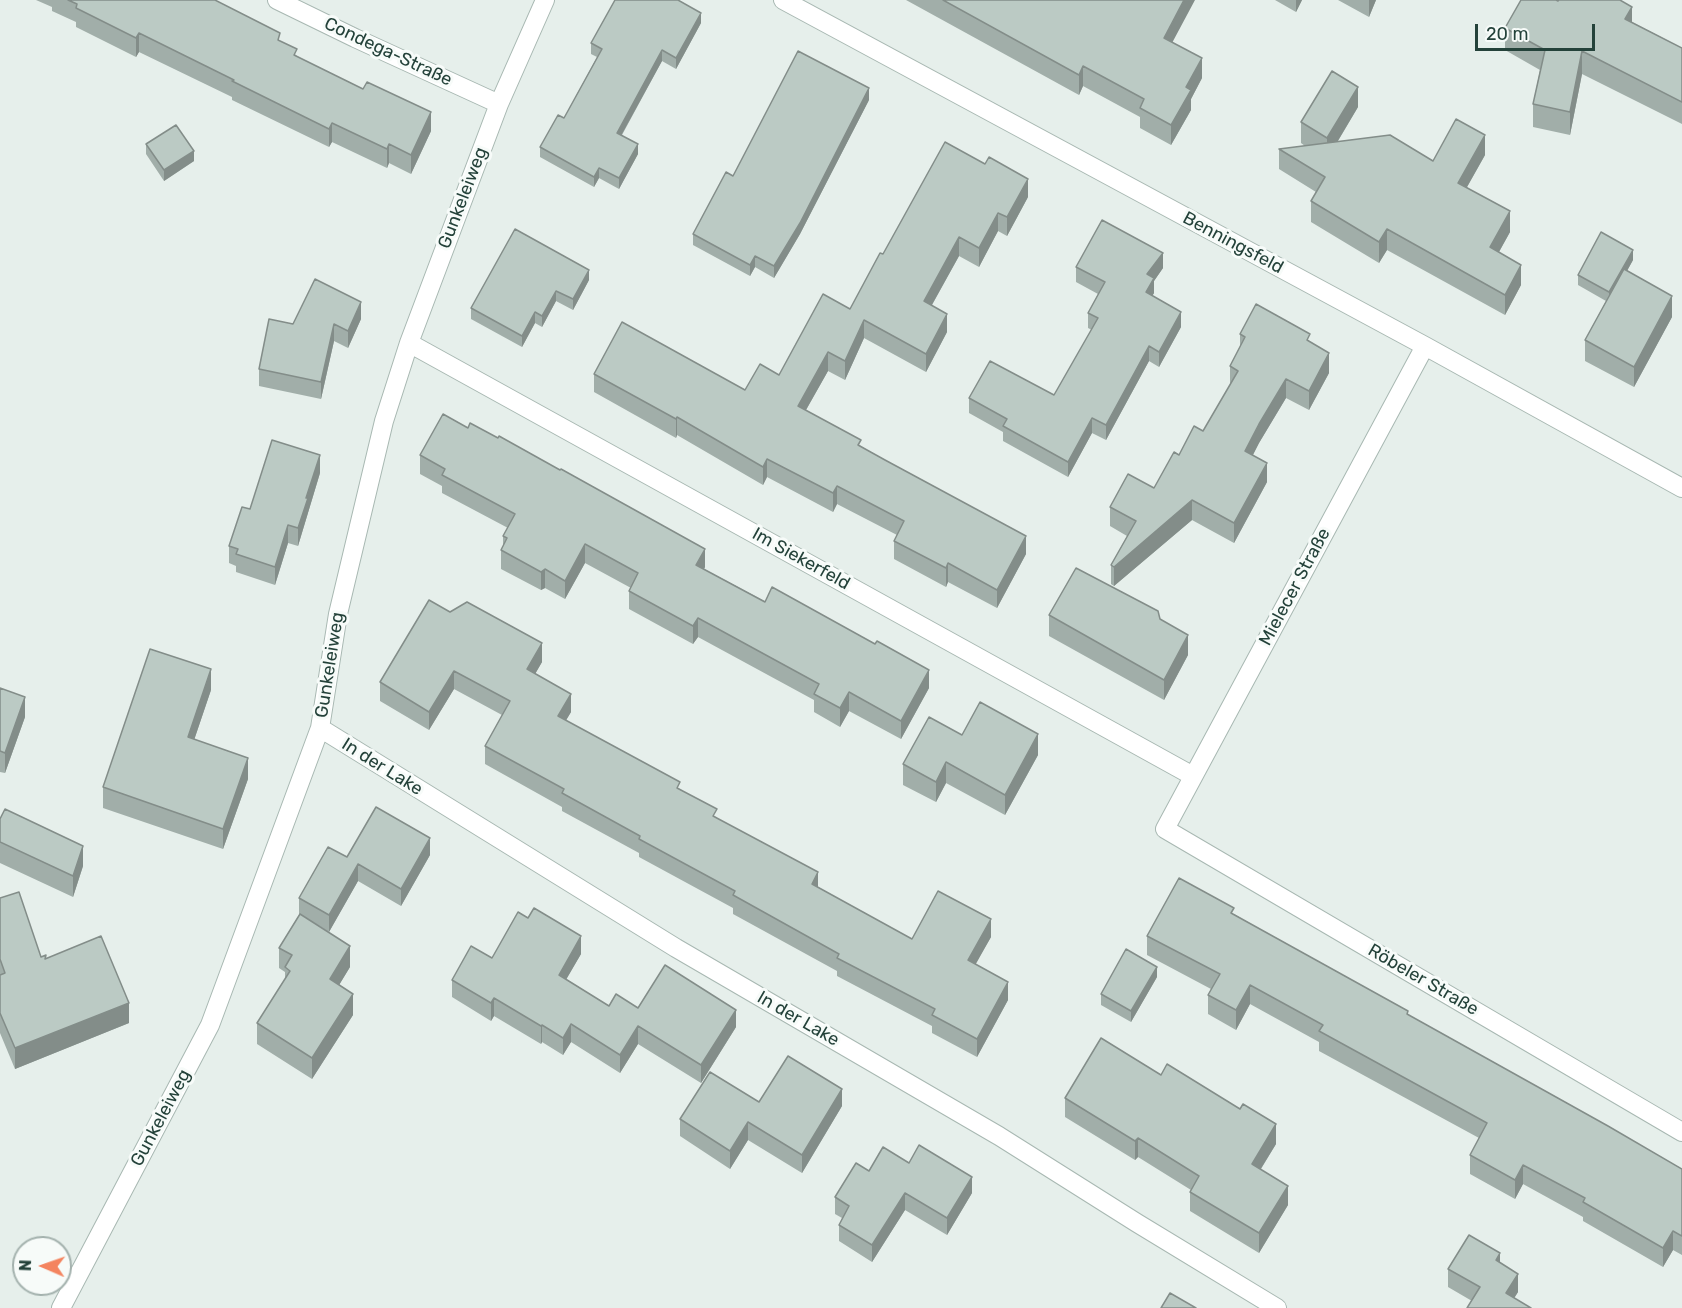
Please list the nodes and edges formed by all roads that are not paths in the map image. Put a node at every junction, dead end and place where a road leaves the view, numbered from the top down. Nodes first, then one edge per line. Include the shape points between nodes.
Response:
1 (277, 0) edge
2 (545, 0) edge
3 (783, 0) edge
4 (499, 104) junction
5 (409, 343) junction
6 (1425, 346) junction
7 (1682, 488) edge
8 (320, 728) junction
9 (1193, 776) junction
10 (1165, 829) joint
11 (1682, 1132) edge
12 (61, 1308) edge
13 (1277, 1308) edge

1 - 4 street, Condega-Straße
2 - 4 street, Gunkeleiweg
3 - 6 street, Benningsfeld
4 - 5 street, Gunkeleiweg
5 - 8 street, Gunkeleiweg via 384,421 338,614
5 - 9 street, Im Siekerfeld
6 - 7 street, Benningsfeld
6 - 9 street, Mielecer Straße
8 - 12 street, Gunkeleiweg via 210,1025
8 - 13 street, In der Lake via 676,948 999,1136
9 - 10 street, Mielecer Straße
10 - 11 street, Röbeler Straße

